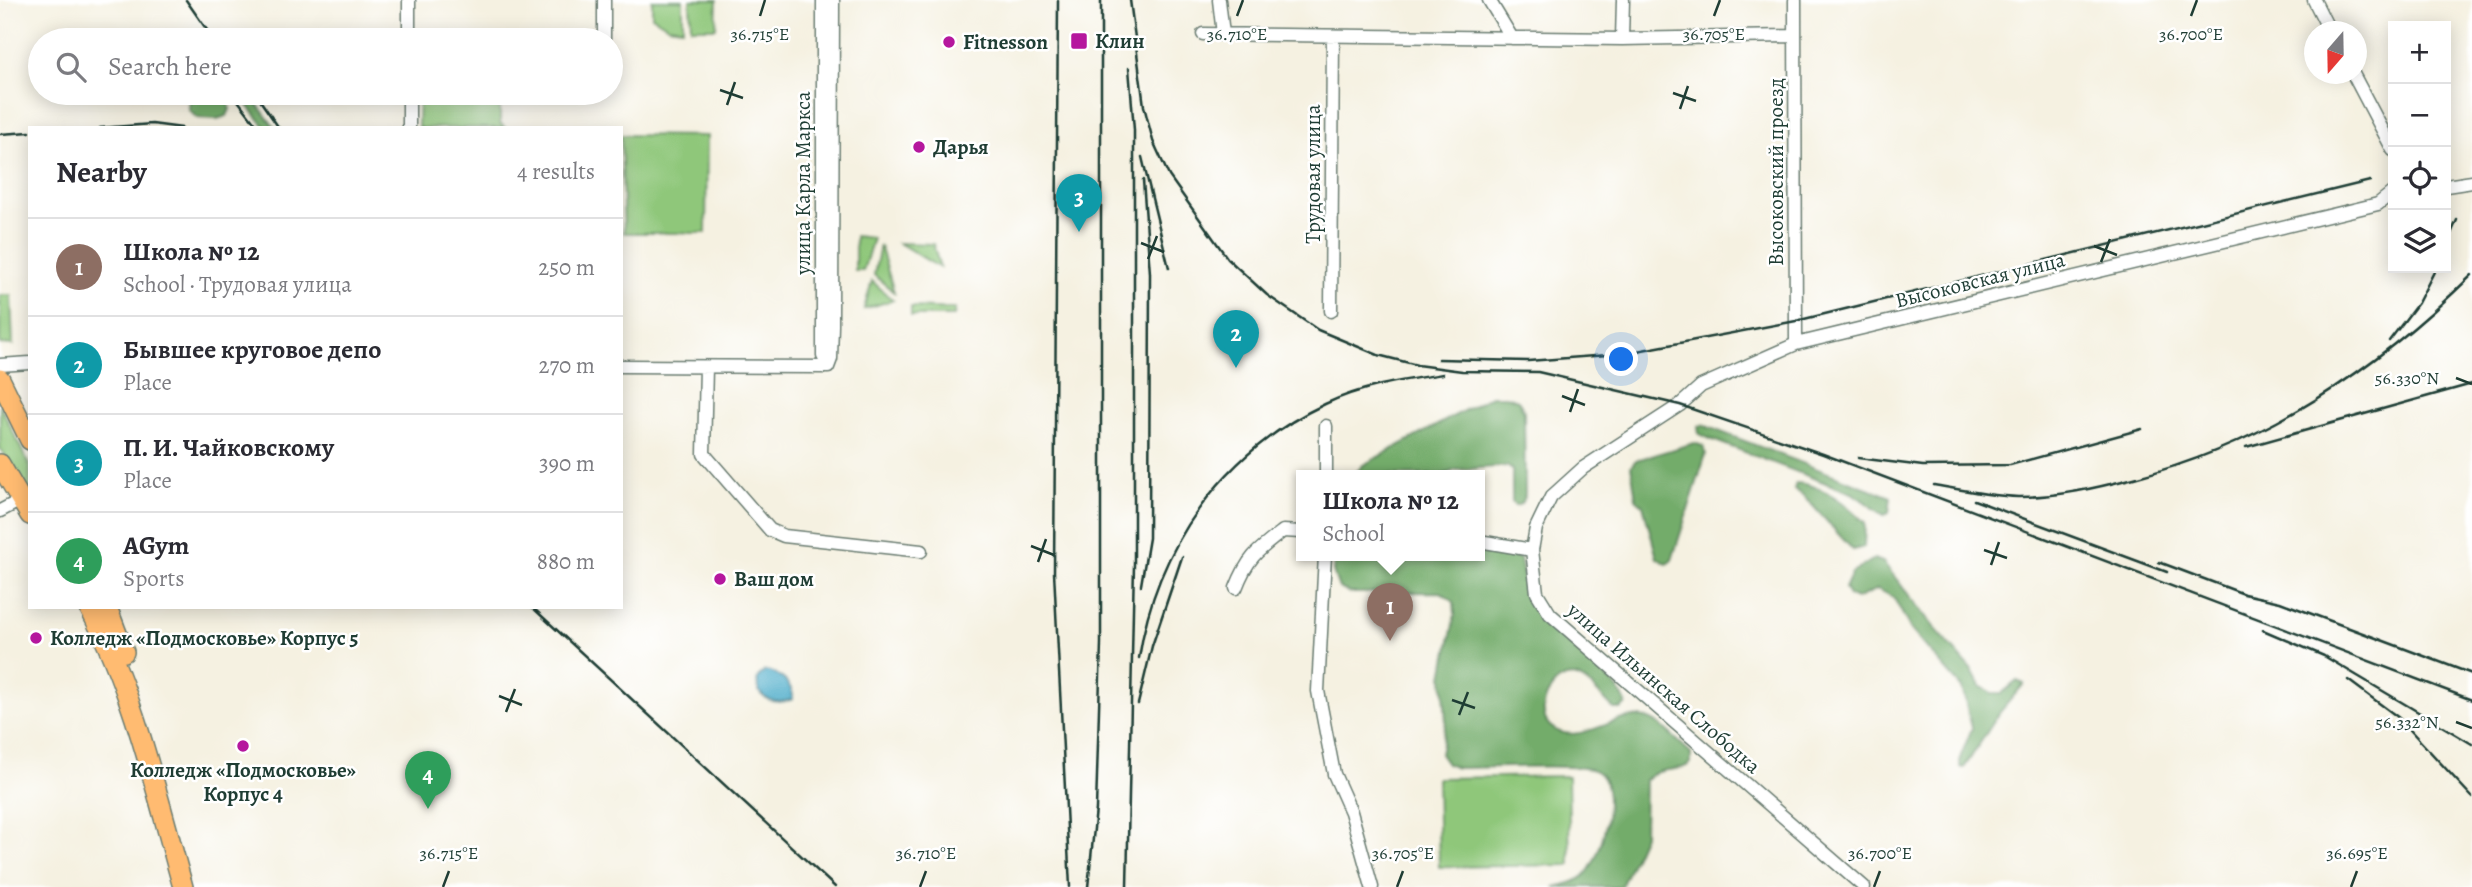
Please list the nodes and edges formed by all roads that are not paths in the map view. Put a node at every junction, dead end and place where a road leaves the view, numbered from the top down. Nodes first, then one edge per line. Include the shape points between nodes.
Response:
1 (409, 0) edge
2 (604, 0) edge
3 (823, 0) edge
4 (833, 0) edge
5 (1219, 0) edge
6 (1489, 0) edge
7 (1623, 0) edge
8 (1795, 0) edge
9 (2315, 0) edge
10 (2325, 21) edge
11 (409, 28) edge
12 (604, 28) edge
13 (1203, 34) dead end
14 (1223, 34) junction
15 (1795, 36) junction
16 (1333, 37) junction
17 (1511, 38) junction
18 (1622, 39) junction
19 (2358, 84) edge
20 (409, 105) edge
21 (409, 126) edge
22 (2391, 147) edge
23 (2472, 182) edge
24 (2451, 185) edge
25 (2388, 196) edge
26 (2388, 201) edge
27 (2378, 204) junction
28 (1331, 311) dead end
29 (1796, 345) junction
30 (28, 363) edge
31 (0, 365) edge
32 (623, 366) edge
33 (827, 367) junction
34 (706, 368) junction
35 (0, 379) edge
36 (1671, 411) joint
37 (1326, 426) dead end
38 (28, 436) edge
39 (0, 464) edge
40 (1326, 470) edge
41 (25, 507) edge
42 (0, 512) edge
43 (1296, 532) edge
44 (1485, 542) edge
45 (1532, 550) junction
46 (921, 551) dead end
47 (1325, 561) edge
48 (1236, 588) dead end
49 (90, 609) edge
50 (108, 609) edge
51 (183, 887) edge
52 (195, 887) edge
53 (1372, 887) edge
54 (1864, 887) edge

1 - 11 street
2 - 12 street
3 - 33 street, улица Карла Маркса via 822,356
4 - 33 street, улица Карла Маркса via 832,325
5 - 14 street
6 - 17 street
7 - 18 street
8 - 15 street, Высоковский проезд
9 - 10 street
13 - 14 street
14 - 16 street
15 - 18 street
15 - 29 street, Высоковский проезд
16 - 17 street
16 - 28 street, Трудовая улица
17 - 18 street
19 - 22 street
20 - 21 street
23 - 24 street
25 - 27 street, Высоковская улица
26 - 27 street, Высоковская улица
27 - 29 street, Высоковская улица
29 - 36 street, Высоковская улица via 1701,386
30 - 31 street
32 - 34 street
33 - 34 street
34 - 46 street via 704,454 770,530 784,536
35 - 38 highway
36 - 45 street, улица Ильинская Слободка via 1583,468 1551,497 1536,528
37 - 40 street
39 - 41 highway
41 - 42 street
43 - 48 street via 1283,531 1247,562
44 - 45 street
45 - 54 street, улица Ильинская Слободка via 1537,593 1550,614
47 - 53 street via 1318,691 1334,774 1351,812
49 - 51 highway via 128,695
50 - 52 highway via 139,693

